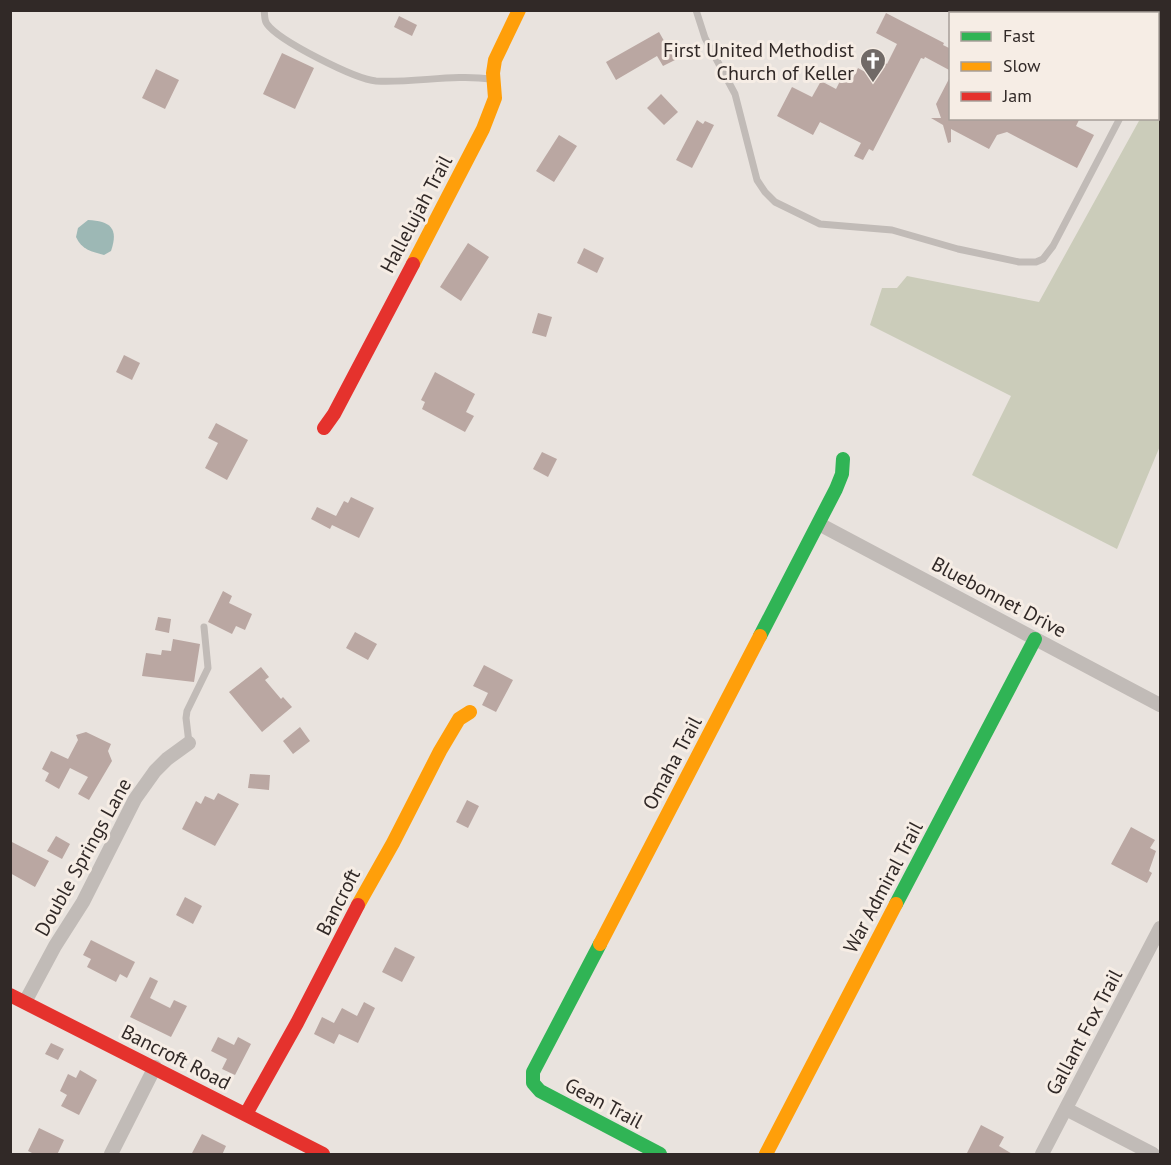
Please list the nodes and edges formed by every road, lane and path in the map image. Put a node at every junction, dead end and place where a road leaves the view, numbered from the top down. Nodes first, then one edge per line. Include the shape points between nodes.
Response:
1 (264, 10) edge
2 (519, 10) edge
3 (696, 10) edge
4 (494, 80) junction
5 (1119, 120) edge
6 (324, 428) dead end
7 (843, 459) dead end
8 (819, 524) junction
9 (204, 627) dead end
10 (1035, 639) junction
11 (1161, 705) edge
12 (470, 712) dead end
13 (189, 743) joint
14 (1161, 928) edge
15 (10, 994) edge
16 (25, 1002) junction
17 (155, 1067) junction
18 (533, 1083) joint
19 (1066, 1109) junction
20 (246, 1114) junction
21 (111, 1155) edge
22 (323, 1155) edge
23 (660, 1155) edge
24 (765, 1155) edge
25 (1042, 1155) edge
26 (1153, 1155) edge

1 - 4 lane via 265,22 277,34 306,52 374,81 474,77
2 - 4 street, Hallelujah Trail via 495,60
3 - 5 lane via 702,32 735,94 760,186 775,202 820,224 882,228 958,249 1036,262 1053,246
4 - 6 street, Hallelujah Trail via 495,98 483,129
7 - 8 street, Omaha Trail via 839,483
8 - 10 street, Bluebonnet Drive
8 - 18 street, Omaha Trail via 533,1072
9 - 13 lane via 208,668 187,711
10 - 11 street, Bluebonnet Drive
10 - 24 street, War Admiral Trail
12 - 20 street, Bancroft via 459,719 440,751
13 - 16 street, Double Springs Lane via 155,771 135,800 83,902
14 - 19 street, Gallant Fox Trail
15 - 16 street, Bancroft Road
16 - 17 street, Bancroft Road
17 - 20 street, Bancroft Road
17 - 21 street
18 - 23 street, Gean Trail via 540,1091
19 - 25 street, Gallant Fox Trail
19 - 26 street
20 - 22 street, Bancroft Road

